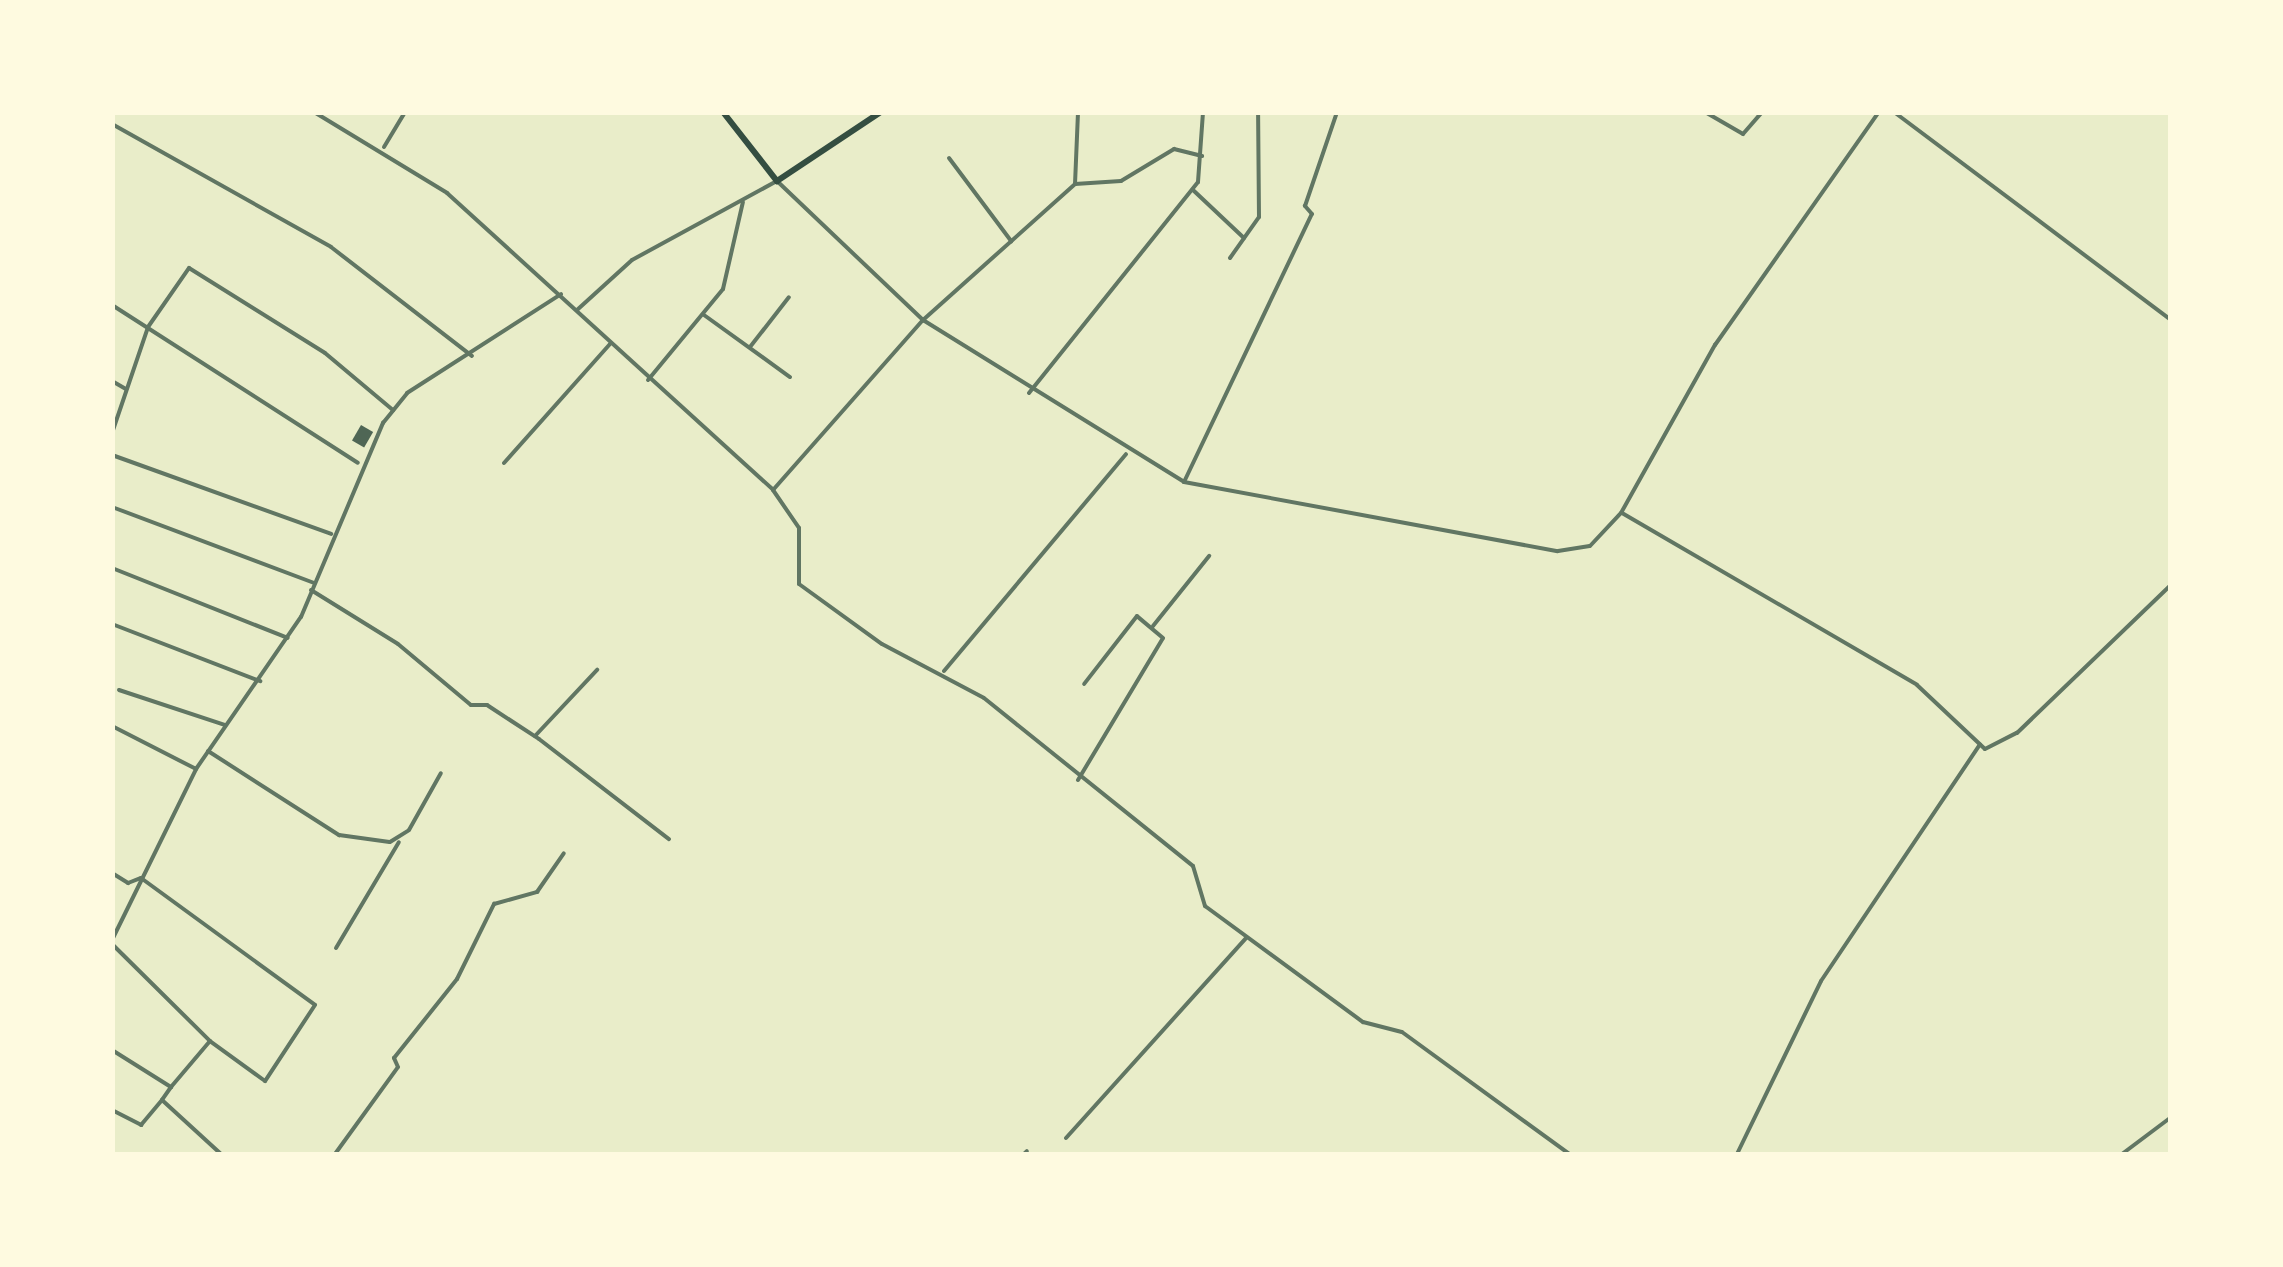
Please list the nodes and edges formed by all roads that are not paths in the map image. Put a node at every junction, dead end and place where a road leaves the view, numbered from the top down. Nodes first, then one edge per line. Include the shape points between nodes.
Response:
1 (314, 112) edge
2 (405, 112) edge
3 (724, 112) edge
4 (881, 112) edge
5 (1078, 112) edge
6 (1203, 112) edge
7 (1258, 112) edge
8 (1337, 112) edge
9 (1705, 112) edge
10 (1762, 112) edge
11 (1880, 112) edge
12 (1894, 112) edge
13 (112, 124) edge
14 (384, 148) junction
15 (1202, 156) junction
16 (949, 158) dead end
17 (777, 180) junction
18 (1075, 184) junction
19 (1192, 190) junction
20 (743, 202) junction
21 (1244, 238) junction
22 (1012, 241) junction
23 (1230, 258) dead end
24 (561, 294) junction
25 (789, 298) dead end
26 (112, 306) edge
27 (577, 310) junction
28 (704, 315) junction
29 (2170, 319) edge
30 (923, 320) junction
31 (148, 328) junction
32 (610, 344) junction
33 (750, 347) junction
34 (472, 356) junction
35 (790, 377) dead end
36 (648, 380) junction
37 (112, 381) edge
38 (126, 388) junction
39 (1028, 394) junction
40 (393, 410) junction
41 (113, 430) edge
42 (112, 454) edge
43 (1126, 454) junction
44 (358, 463) junction
45 (504, 463) dead end
46 (1184, 482) junction
47 (773, 490) junction
48 (112, 506) edge
49 (1621, 513) junction
50 (331, 534) junction
51 (1209, 556) dead end
52 (112, 568) edge
53 (312, 586) junction
54 (2170, 586) edge
55 (112, 624) edge
56 (1151, 628) junction
57 (288, 638) junction
58 (597, 670) dead end
59 (942, 673) junction
60 (260, 681) junction
61 (1084, 684) dead end
62 (119, 690) dead end
63 (226, 725) junction
64 (112, 726) edge
65 (535, 736) junction
66 (1980, 744) junction
67 (208, 752) junction
68 (196, 769) junction
69 (441, 773) dead end
70 (1078, 780) junction
71 (669, 840) dead end
72 (399, 842) junction
73 (564, 852) dead end
74 (112, 873) edge
75 (141, 878) junction
76 (115, 922) edge
77 (1247, 937) junction
78 (112, 942) edge
79 (336, 948) dead end
80 (210, 1041) junction
81 (112, 1050) edge
82 (172, 1088) junction
83 (162, 1100) junction
84 (112, 1110) edge
85 (2170, 1118) edge
86 (1066, 1138) dead end
87 (337, 1152) edge
88 (221, 1154) edge
89 (345, 1154) edge
90 (1569, 1154) edge
91 (1737, 1154) edge
92 (2122, 1154) edge

1 - 14 street
2 - 14 street
3 - 17 main road
4 - 17 main road
5 - 18 street
6 - 15 street
7 - 21 street via 1261,208
8 - 46 street via 1305,206 1312,214
9 - 10 street via 1743,134
11 - 49 street via 1715,346
12 - 29 street
13 - 34 street via 331,247
14 - 24 street
15 - 18 street via 1174,150 1110,184
15 - 19 street
16 - 22 street
17 - 20 street
17 - 30 street
18 - 22 street
19 - 21 street
19 - 39 street
20 - 27 street via 632,260
20 - 28 street via 732,264
21 - 23 street
22 - 30 street
24 - 27 street
24 - 34 street
25 - 33 street
26 - 31 street
27 - 32 street
28 - 33 street
28 - 36 street
30 - 39 street
30 - 47 street
31 - 38 street
31 - 40 street via 181,273 197,270
31 - 44 street
32 - 36 street
32 - 45 street
33 - 35 street
34 - 40 street
36 - 47 street
37 - 38 street
38 - 41 street
39 - 43 street
40 - 44 street
42 - 50 street
43 - 46 street
43 - 59 street
44 - 50 street
46 - 49 street via 1558,551 1590,546
47 - 59 street via 800,528 799,584 882,644
48 - 53 street
49 - 66 street via 1917,685
50 - 53 street
51 - 56 street
52 - 57 street
53 - 57 street
53 - 65 street via 398,644 470,706
54 - 66 street via 2017,732
55 - 60 street
56 - 61 street via 1137,616
56 - 70 street via 1164,638
57 - 60 street
58 - 65 street
59 - 70 street
60 - 63 street
62 - 63 street
63 - 67 street
64 - 68 street
65 - 71 street
66 - 91 street via 1821,982
67 - 68 street
67 - 72 street via 339,835
68 - 75 street
69 - 72 street
70 - 77 street via 1193,866 1204,906
72 - 79 street
73 - 87 street via 536,892 494,904 458,979 394,1058 398,1067
74 - 75 street via 128,883
75 - 76 street
75 - 80 street via 315,1005 265,1082
76 - 78 street
77 - 86 street
77 - 90 street via 1363,1022 1402,1032
78 - 80 street
80 - 82 street
81 - 82 street
82 - 83 street
83 - 84 street via 141,1125
83 - 88 street
85 - 92 street
87 - 89 street

